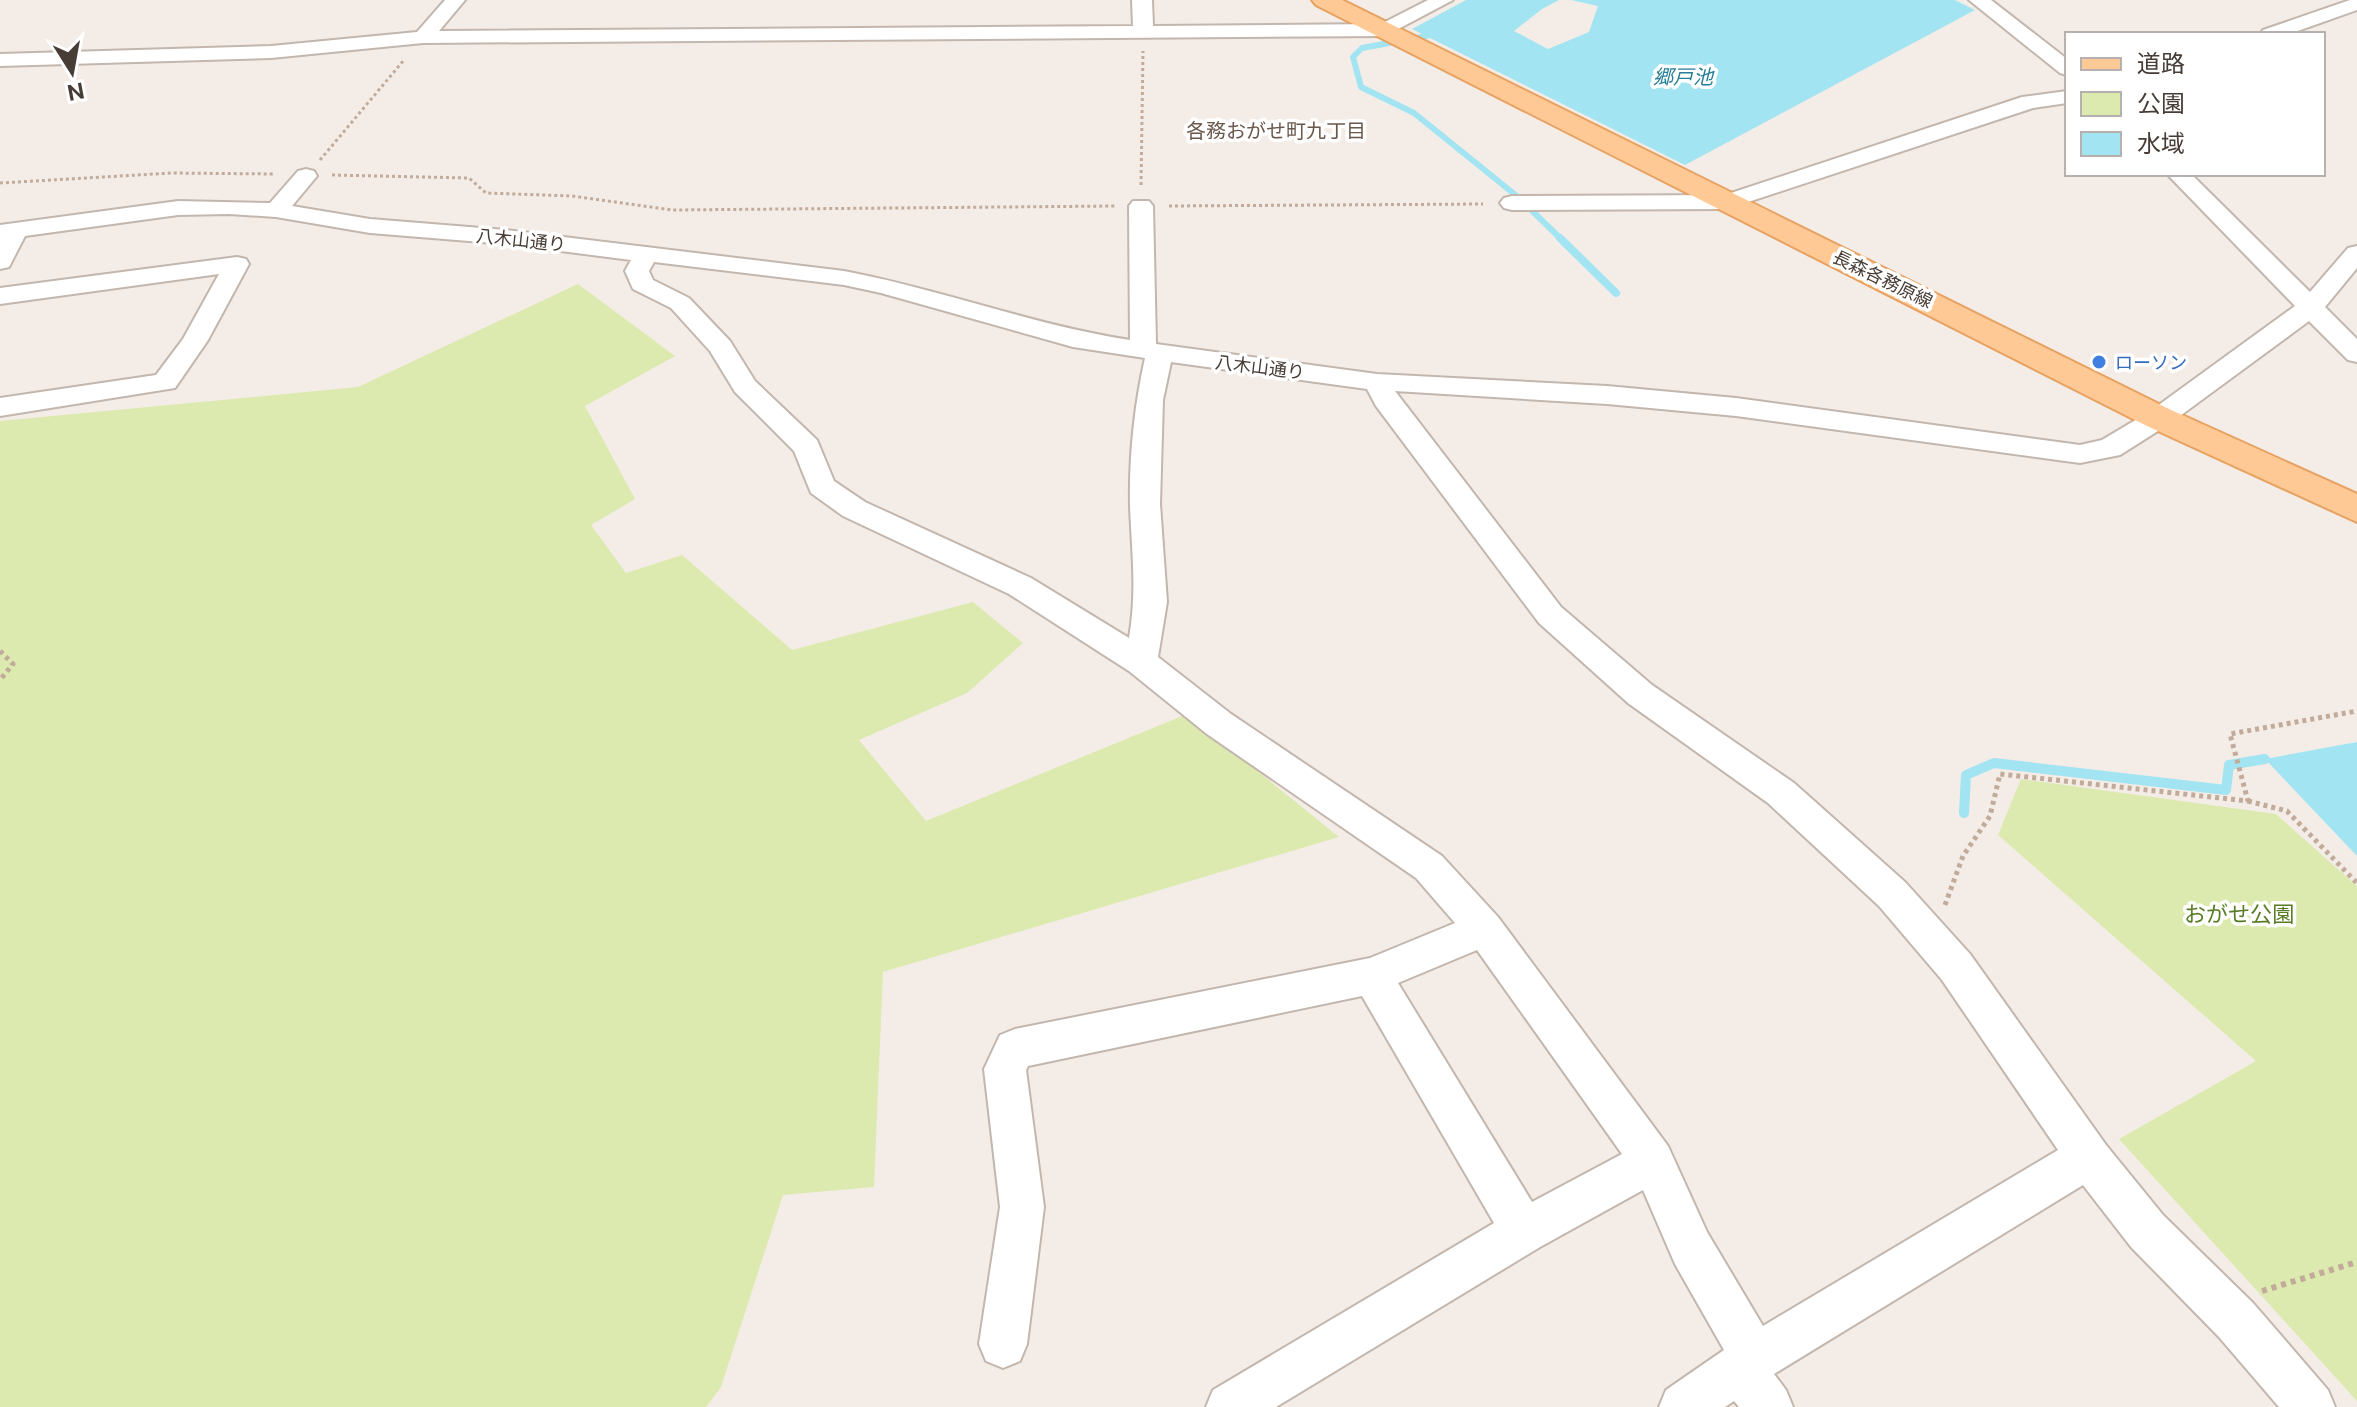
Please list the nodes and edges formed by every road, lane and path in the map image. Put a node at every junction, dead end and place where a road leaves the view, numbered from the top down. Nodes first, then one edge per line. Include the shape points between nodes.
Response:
1 (455, 0) edge
2 (1142, 0) edge
3 (1324, 0) edge
4 (1443, 0) edge
5 (1979, 0) edge
6 (2357, 4) edge
7 (2276, 32) edge
8 (1143, 34) junction
9 (423, 37) junction
10 (1399, 37) junction
11 (0, 60) edge
12 (2065, 67) edge
13 (2065, 97) edge
14 (306, 176) junction
15 (2180, 176) edge
16 (0, 183) edge
17 (1727, 202) junction
18 (1524, 203) joint
19 (1141, 206) junction
20 (276, 210) junction
21 (8, 231) edge
22 (2357, 253) edge
23 (646, 255) junction
24 (0, 262) edge
25 (0, 296) edge
26 (2311, 307) junction
27 (1151, 351) junction
28 (2357, 354) edge
29 (1377, 382) junction
30 (0, 407) edge
31 (2159, 418) junction
32 (2357, 509) edge
33 (0, 651) edge
34 (1141, 662) junction
35 (0, 680) edge
36 (2357, 711) edge
37 (2248, 801) junction
38 (2357, 883) edge
39 (1484, 929) junction
40 (1933, 940) junction
41 (1372, 976) junction
42 (2091, 1160) junction
43 (1653, 1161) junction
44 (1524, 1231) junction
45 (2357, 1262) edge
46 (2220, 1304) junction
47 (1003, 1344) dead end
48 (1748, 1364) junction
49 (1230, 1407) edge
50 (1683, 1407) edge
51 (1769, 1407) edge
52 (2311, 1407) edge

1 - 9 street
2 - 8 street
3 - 10 main road, 長森各務原線
4 - 10 street
5 - 12 street
6 - 7 street
8 - 9 street
8 - 10 street
8 - 19 path
9 - 11 street via 271,52
9 - 14 path
10 - 17 main road, 長森各務原線
13 - 17 street via 2030,102
14 - 16 path via 229,171
14 - 19 path via 469,178 486,193 572,196 672,210
14 - 20 street
15 - 26 street
17 - 18 street
17 - 31 main road, 長森各務原線
18 - 19 path
19 - 27 street
20 - 21 street, 八木山通り via 178,208
20 - 23 street, 八木山通り via 370,226
21 - 24 street
22 - 26 street, 八木山通り
23 - 27 street, 八木山通り via 871,283 1073,339
23 - 34 street via 637,271 642,284 680,303 721,347 745,386 807,447 821,486 854,509 1020,586
25 - 30 street via 237,264 165,382
26 - 28 street
26 - 31 street, 八木山通り
27 - 29 street, 八木山通り
27 - 34 street via 1145,504 1151,602
29 - 31 street, 八木山通り via 1607,395 1769,411 2080,454 2110,448
29 - 40 street via 1550,615 1640,694 1781,793 1892,894
31 - 32 main road, 長森各務原線
33 - 35 path via 13,664
34 - 39 street via 1219,724 1429,867
36 - 37 path via 2230,734
37 - 38 path via 2287,811
37 - 40 path via 2000,774 1990,816 1963,856
39 - 41 street
39 - 43 street
40 - 42 street
41 - 44 street
41 - 47 street via 1015,1049 1005,1069 1022,1207
42 - 46 street via 2147,1231
42 - 48 street via 2063,1170
43 - 44 street
43 - 48 street
44 - 49 street
45 - 46 path
46 - 52 street
48 - 50 street
48 - 51 street

